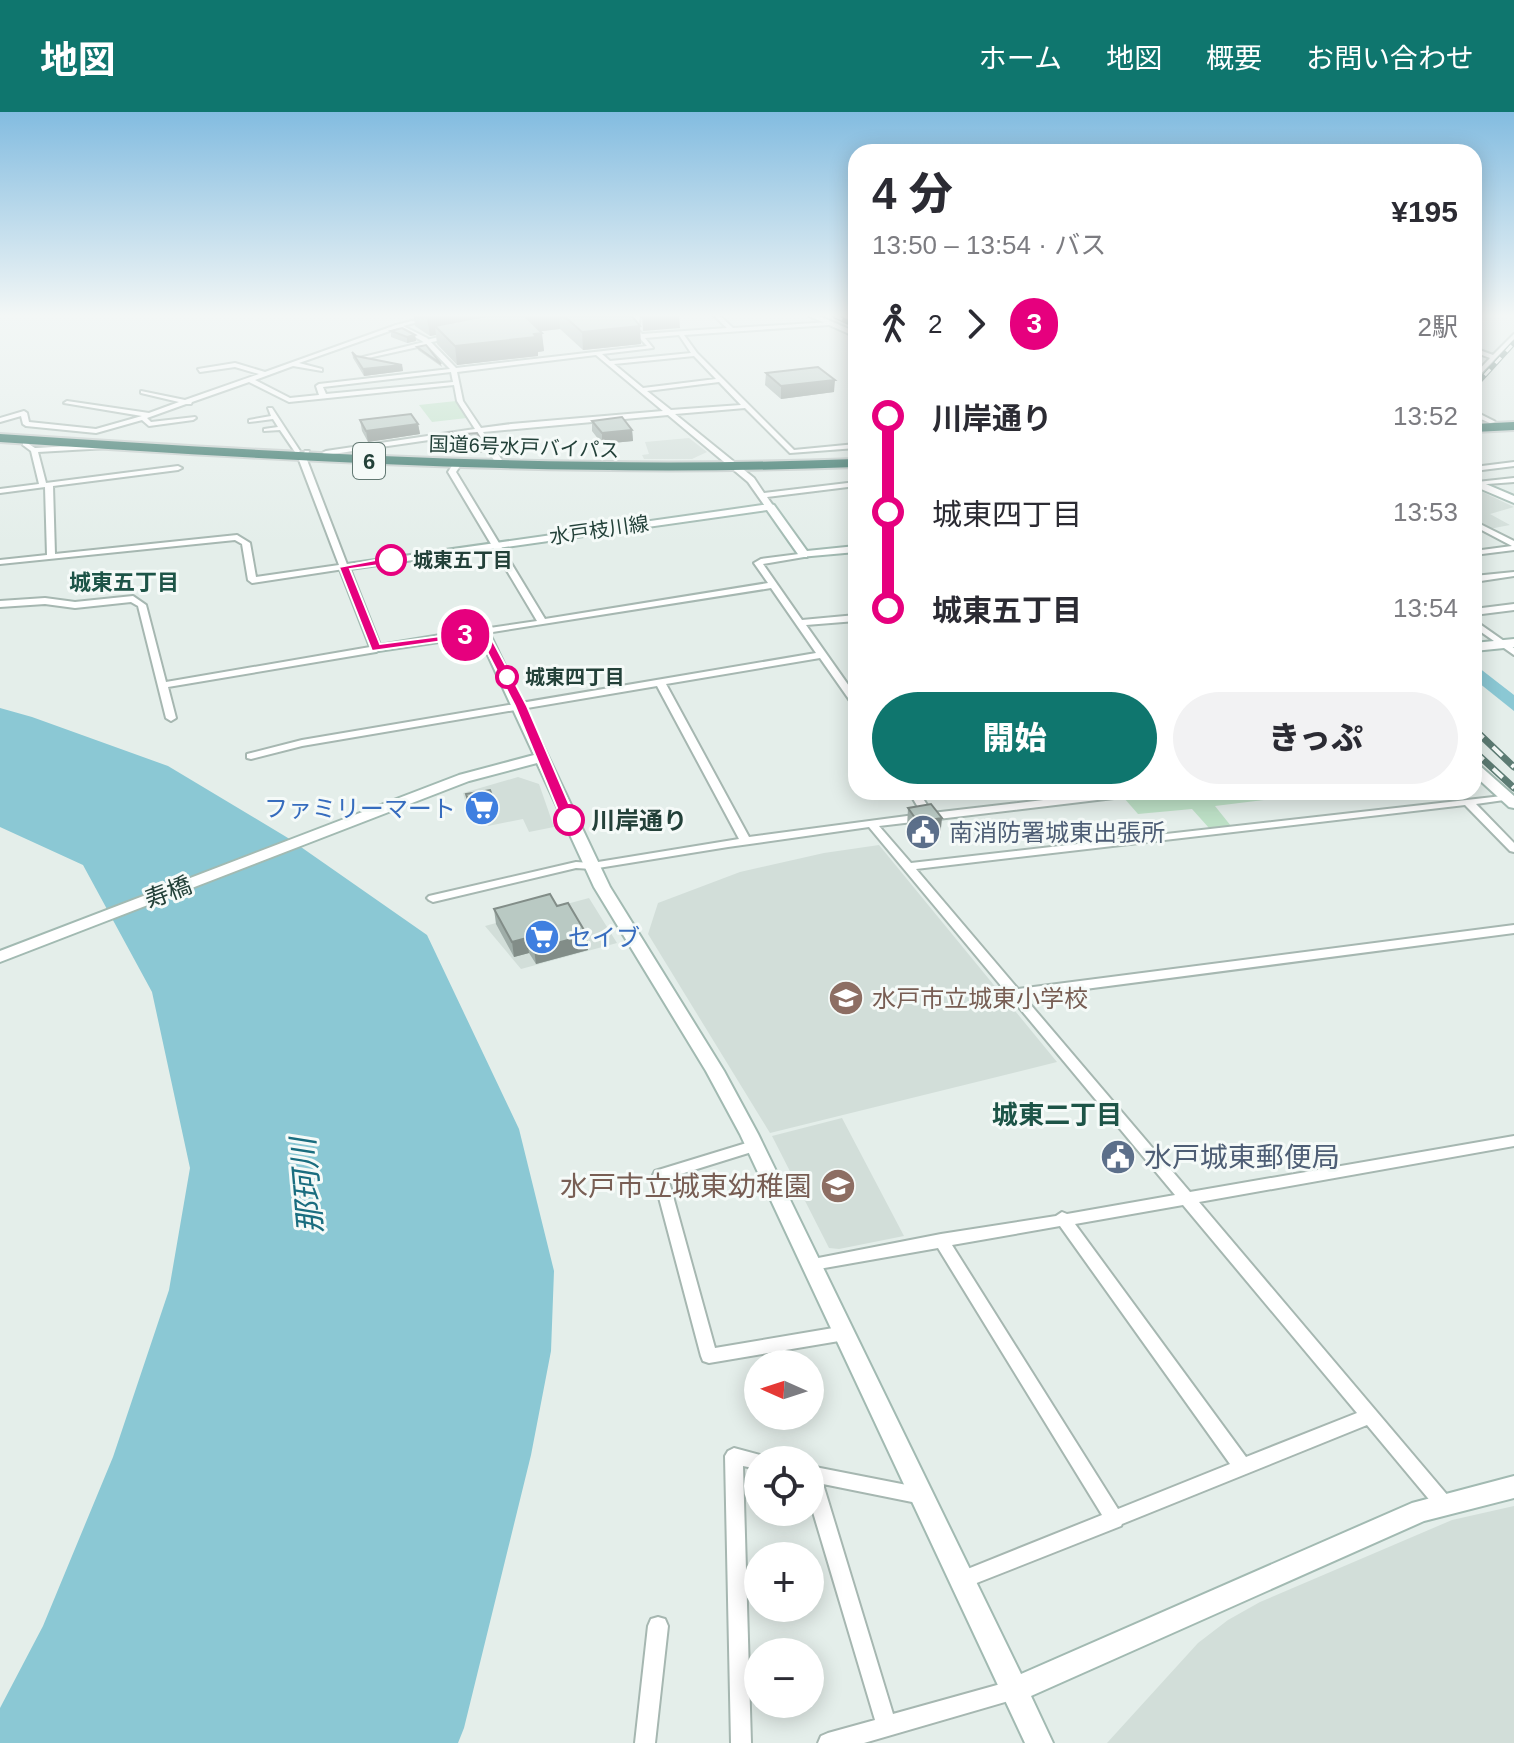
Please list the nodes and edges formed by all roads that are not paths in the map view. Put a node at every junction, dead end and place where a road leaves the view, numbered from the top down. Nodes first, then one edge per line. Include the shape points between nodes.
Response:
1 (143, 392) dead end
2 (218, 392) edge
3 (274, 392) edge
4 (321, 392) edge
5 (363, 392) edge
6 (459, 392) edge
7 (643, 392) edge
8 (733, 392) edge
9 (323, 396) junction
10 (67, 403) dead end
11 (189, 403) junction
12 (747, 406) junction
13 (270, 409) dead end
14 (14, 412) junction
15 (153, 415) junction
16 (671, 415) junction
17 (0, 417) edge
18 (276, 417) junction
19 (1482, 417) edge
20 (193, 418) dead end
21 (144, 419) junction
22 (251, 421) dead end
23 (1492, 422) junction
24 (1482, 424) edge
25 (1514, 424) edge
26 (1482, 426) edge
27 (283, 428) junction
28 (266, 430) dead end
29 (481, 430) junction
30 (0, 434) edge
31 (25, 444) dead end
32 (110, 445) junction
33 (848, 447) edge
34 (34, 450) junction
35 (303, 453) junction
36 (326, 453) junction
37 (848, 461) edge
38 (500, 463) junction
39 (1512, 465) edge
40 (456, 466) junction
41 (733, 466) junction
42 (178, 468) dead end
43 (1482, 468) edge
44 (1514, 480) edge
45 (1482, 482) edge
46 (46, 485) junction
47 (848, 485) edge
48 (1482, 486) edge
49 (0, 491) edge
50 (762, 495) junction
51 (1514, 500) edge
52 (770, 507) junction
53 (1482, 528) edge
54 (496, 545) junction
55 (1514, 546) edge
56 (848, 550) edge
57 (1482, 552) edge
58 (804, 555) junction
59 (51, 557) junction
60 (0, 562) edge
61 (344, 567) junction
62 (1514, 574) edge
63 (1482, 578) edge
64 (773, 585) junction
65 (0, 604) edge
66 (1514, 607) edge
67 (1482, 611) edge
68 (848, 619) edge
69 (542, 622) junction
70 (800, 623) junction
71 (1482, 628) edge
72 (483, 632) junction
73 (1508, 643) edge
74 (1482, 646) edge
75 (376, 649) junction
76 (1514, 652) edge
77 (821, 655) junction
78 (660, 682) junction
79 (164, 685) junction
80 (848, 692) edge
81 (521, 706) junction
82 (171, 718) dead end
83 (251, 756) dead end
84 (543, 757) junction
85 (1482, 775) edge
86 (919, 800) edge
87 (1069, 800) edge
88 (1510, 801) edge
89 (1468, 802) junction
90 (929, 816) junction
91 (871, 823) junction
92 (745, 840) junction
93 (1514, 849) edge
94 (592, 866) junction
95 (907, 867) junction
96 (433, 898) dead end
97 (1514, 929) edge
98 (0, 957) edge
99 (1014, 994) junction
100 (1514, 1141) edge
101 (753, 1146) junction
102 (1183, 1198) junction
103 (1062, 1218) junction
104 (941, 1240) junction
105 (813, 1264) junction
106 (845, 1333) junction
107 (1369, 1416) junction
108 (744, 1458) edge
109 (1243, 1467) junction
110 (824, 1477) edge
111 (1514, 1487) edge
112 (922, 1496) junction
113 (1443, 1503) junction
114 (824, 1517) edge
115 (1115, 1520) junction
116 (962, 1580) junction
117 (658, 1626) dead end
118 (1015, 1690) junction
119 (887, 1727) junction
120 (645, 1743) edge
121 (741, 1743) edge
122 (828, 1743) edge
123 (1039, 1743) edge

1 - 11 street
2 - 11 street
3 - 9 street via 289,400
4 - 9 street
5 - 9 street
6 - 29 street
7 - 16 street
8 - 12 street
10 - 15 street
11 - 15 street
12 - 16 street
12 - 33 street via 792,452
13 - 18 street
14 - 17 street
14 - 21 street via 26,414 29,428 96,431
14 - 30 street
15 - 21 street
16 - 29 street
16 - 41 street
18 - 22 street
18 - 27 street
19 - 23 street
20 - 21 street via 149,424
23 - 24 highway
23 - 25 highway
25 - 26 highway
27 - 28 street
27 - 35 street
29 - 36 street
29 - 38 street
30 - 32 highway, 国道6号水戸バイパス / 6
30 - 35 highway, 国道6号水戸バイパス / 6
31 - 34 street
32 - 34 street
32 - 35 highway, 国道6号水戸バイパス / 6
34 - 46 street
35 - 36 highway, 国道6号水戸バイパス / 6
35 - 40 highway, 国道6号水戸バイパス / 6
35 - 61 street
36 - 38 highway, 国道6号水戸バイパス / 6
37 - 41 highway, 国道6号水戸バイパス / 6
38 - 41 highway, 国道6号水戸バイパス / 6
39 - 43 street
40 - 41 highway, 国道6号水戸バイパス / 6
40 - 54 street via 452,472
41 - 50 street
42 - 46 street
44 - 45 street
46 - 49 street
46 - 59 street
47 - 50 street
48 - 51 main road
50 - 52 street
52 - 54 main road, 水戸枝川線
52 - 58 main road
53 - 55 street
54 - 61 main road, 水戸枝川線
54 - 69 street
55 - 57 street
56 - 58 main road
58 - 64 street via 758,563
59 - 60 street
59 - 61 street via 237,537 246,543 252,580
61 - 75 main road
62 - 63 street
64 - 69 street
64 - 70 street
65 - 79 street via 133,599 142,605
66 - 67 street
68 - 70 street
69 - 72 street
70 - 77 street
71 - 73 street
72 - 75 main road
72 - 81 main road
73 - 74 main road
73 - 76 street
75 - 79 street
77 - 78 street
77 - 80 street
78 - 81 street
78 - 92 street
79 - 82 street
81 - 83 street
81 - 84 main road
84 - 94 main road
84 - 98 main road, 寿橋 via 464,778
85 - 88 main road
86 - 90 street
87 - 90 street
88 - 89 street
89 - 93 street
89 - 95 street
90 - 91 street
91 - 92 street
91 - 95 street
92 - 94 street
94 - 96 street via 576,865
94 - 101 main road
95 - 99 street
97 - 99 street
99 - 102 street
100 - 102 street
101 - 105 main road
101 - 106 street via 660,1175 709,1356
102 - 103 street
102 - 107 street
103 - 104 street
103 - 109 street
104 - 105 street
104 - 115 street
105 - 106 main road
106 - 112 main road
107 - 109 street
107 - 113 street
108 - 121 street via 734,1456
109 - 115 street
110 - 112 street
111 - 113 main road
112 - 116 main road
113 - 118 main road
114 - 119 street
115 - 116 street
116 - 118 main road
117 - 120 street
118 - 119 street
118 - 123 main road
119 - 122 street

